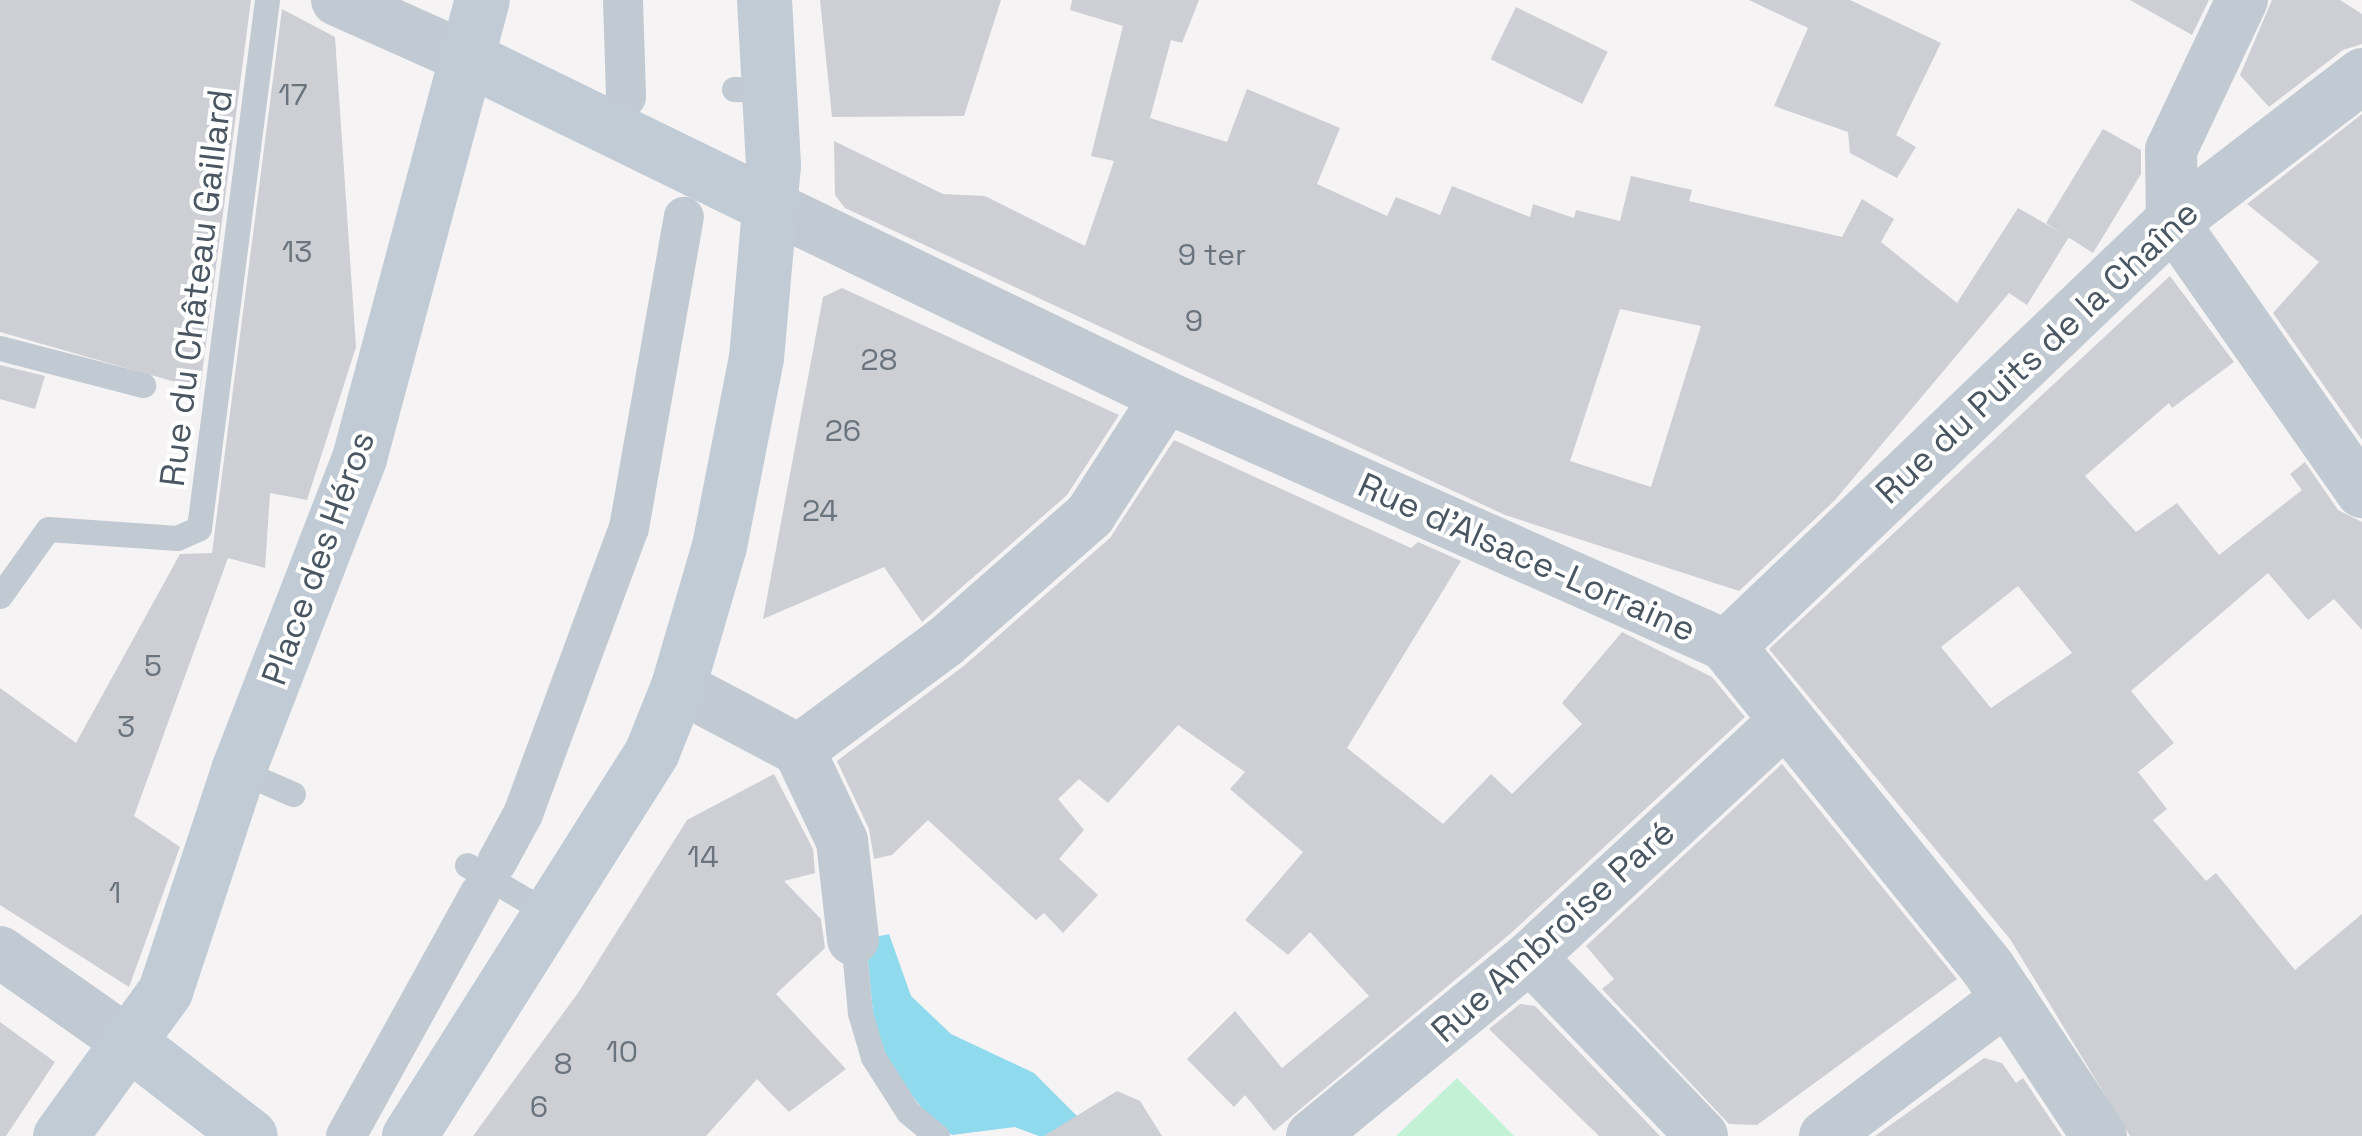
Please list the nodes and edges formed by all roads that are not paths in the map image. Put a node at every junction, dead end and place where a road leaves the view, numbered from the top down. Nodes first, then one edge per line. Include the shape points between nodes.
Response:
1 (267, 0) edge
2 (337, 0) edge
3 (482, 0) edge
4 (623, 0) edge
5 (764, 0) edge
6 (2242, 0) edge
7 (463, 56) junction
8 (2362, 75) edge
9 (626, 97) dead end
10 (770, 206) junction
11 (684, 217) dead end
12 (2172, 221) junction
13 (0, 348) edge
14 (143, 385) dead end
15 (1166, 397) junction
16 (2362, 492) edge
17 (0, 596) edge
18 (1726, 646) junction
19 (678, 686) junction
20 (1787, 718) junction
21 (799, 750) junction
22 (238, 770) junction
23 (293, 794) dead end
24 (481, 873) junction
25 (868, 885) dead end
26 (553, 916) junction
27 (866, 938) junction
28 (0, 952) edge
29 (1530, 957) junction
30 (2009, 997) junction
31 (131, 1044) junction
32 (372, 1131) edge
33 (60, 1136) edge
34 (250, 1136) edge
35 (937, 1136) edge
36 (1312, 1136) edge
37 (1702, 1136) edge
38 (1826, 1136) edge
39 (2099, 1136) edge

1 - 17 lane, Rue du Château Gaillard via 199,528 177,538 48,529
2 - 7 street
3 - 7 main road, Place des Héros
4 - 9 street
5 - 10 main road via 752,90
6 - 12 street via 2170,150
7 - 10 main road
7 - 22 main road, Place des Héros via 359,458
8 - 12 street, Rue du Puits de la Chaîne
10 - 15 street, Rue d'Alsace-Lorraine
10 - 19 main road via 756,358 719,546
11 - 24 street via 629,528 523,814
12 - 16 street
12 - 18 street, Rue du Puits de la Chaîne
13 - 14 lane
15 - 18 street, Rue d'Alsace-Lorraine
15 - 21 street via 1090,515 945,642
18 - 20 street, Rue d'Alsace-Lorraine
19 - 21 street
19 - 26 main road via 652,750
20 - 29 street, Rue Ambroise Paré
20 - 30 street, Rue d'Alsace-Lorraine
21 - 27 street via 842,841
22 - 23 lane
22 - 31 main road, Place des Héros via 165,992
24 - 26 lane
24 - 32 street
25 - 27 lane
26 - 32 main road
27 - 35 lane via 860,1013 872,1058 908,1112
28 - 31 street
29 - 36 street, Rue Ambroise Paré
29 - 37 street
30 - 38 street
30 - 39 street, Rue d'Alsace-Lorraine
31 - 33 main road, Place des Héros
31 - 34 main road

